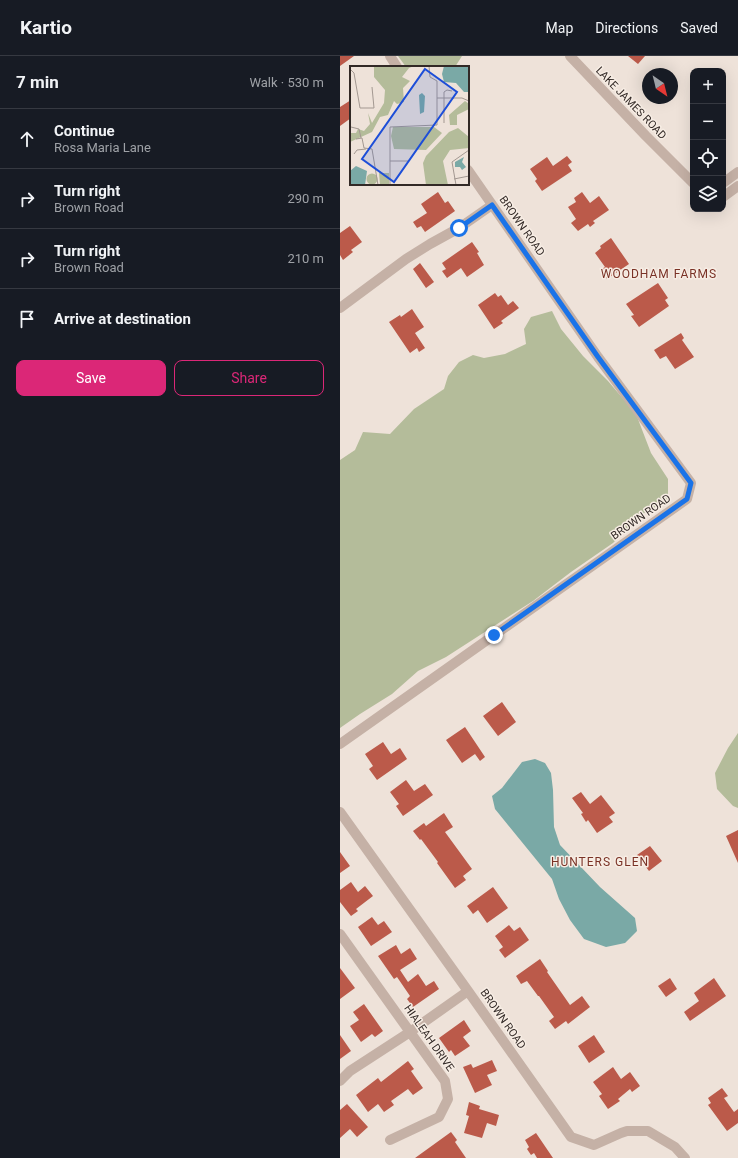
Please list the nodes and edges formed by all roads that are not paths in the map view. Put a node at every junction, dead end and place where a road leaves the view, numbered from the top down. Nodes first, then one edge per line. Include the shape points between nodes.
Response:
1 (390, 56) edge
2 (570, 56) edge
3 (396, 66) edge
4 (469, 171) edge
5 (738, 172) edge
6 (690, 179) edge
7 (726, 181) edge
8 (738, 186) edge
9 (726, 195) edge
10 (492, 205) junction
11 (340, 308) edge
12 (340, 744) edge
13 (340, 812) edge
14 (340, 934) edge
15 (468, 991) junction
16 (410, 1032) junction
17 (340, 1081) edge
18 (390, 1140) dead end
19 (685, 1158) edge

1 - 3 street
2 - 6 street, LAKE JAMES ROAD
4 - 10 street, BROWN ROAD
5 - 7 street
8 - 9 street
10 - 11 street via 406,259
10 - 12 street, BROWN ROAD via 598,357 691,483 687,499
13 - 15 street, BROWN ROAD
14 - 16 street, HIALEAH DRIVE
15 - 16 street
15 - 19 street, BROWN ROAD via 571,1136 594,1145 627,1131 648,1131 675,1147
16 - 17 street via 350,1071
16 - 18 street, HIALEAH DRIVE via 445,1081 448,1099 439,1117

